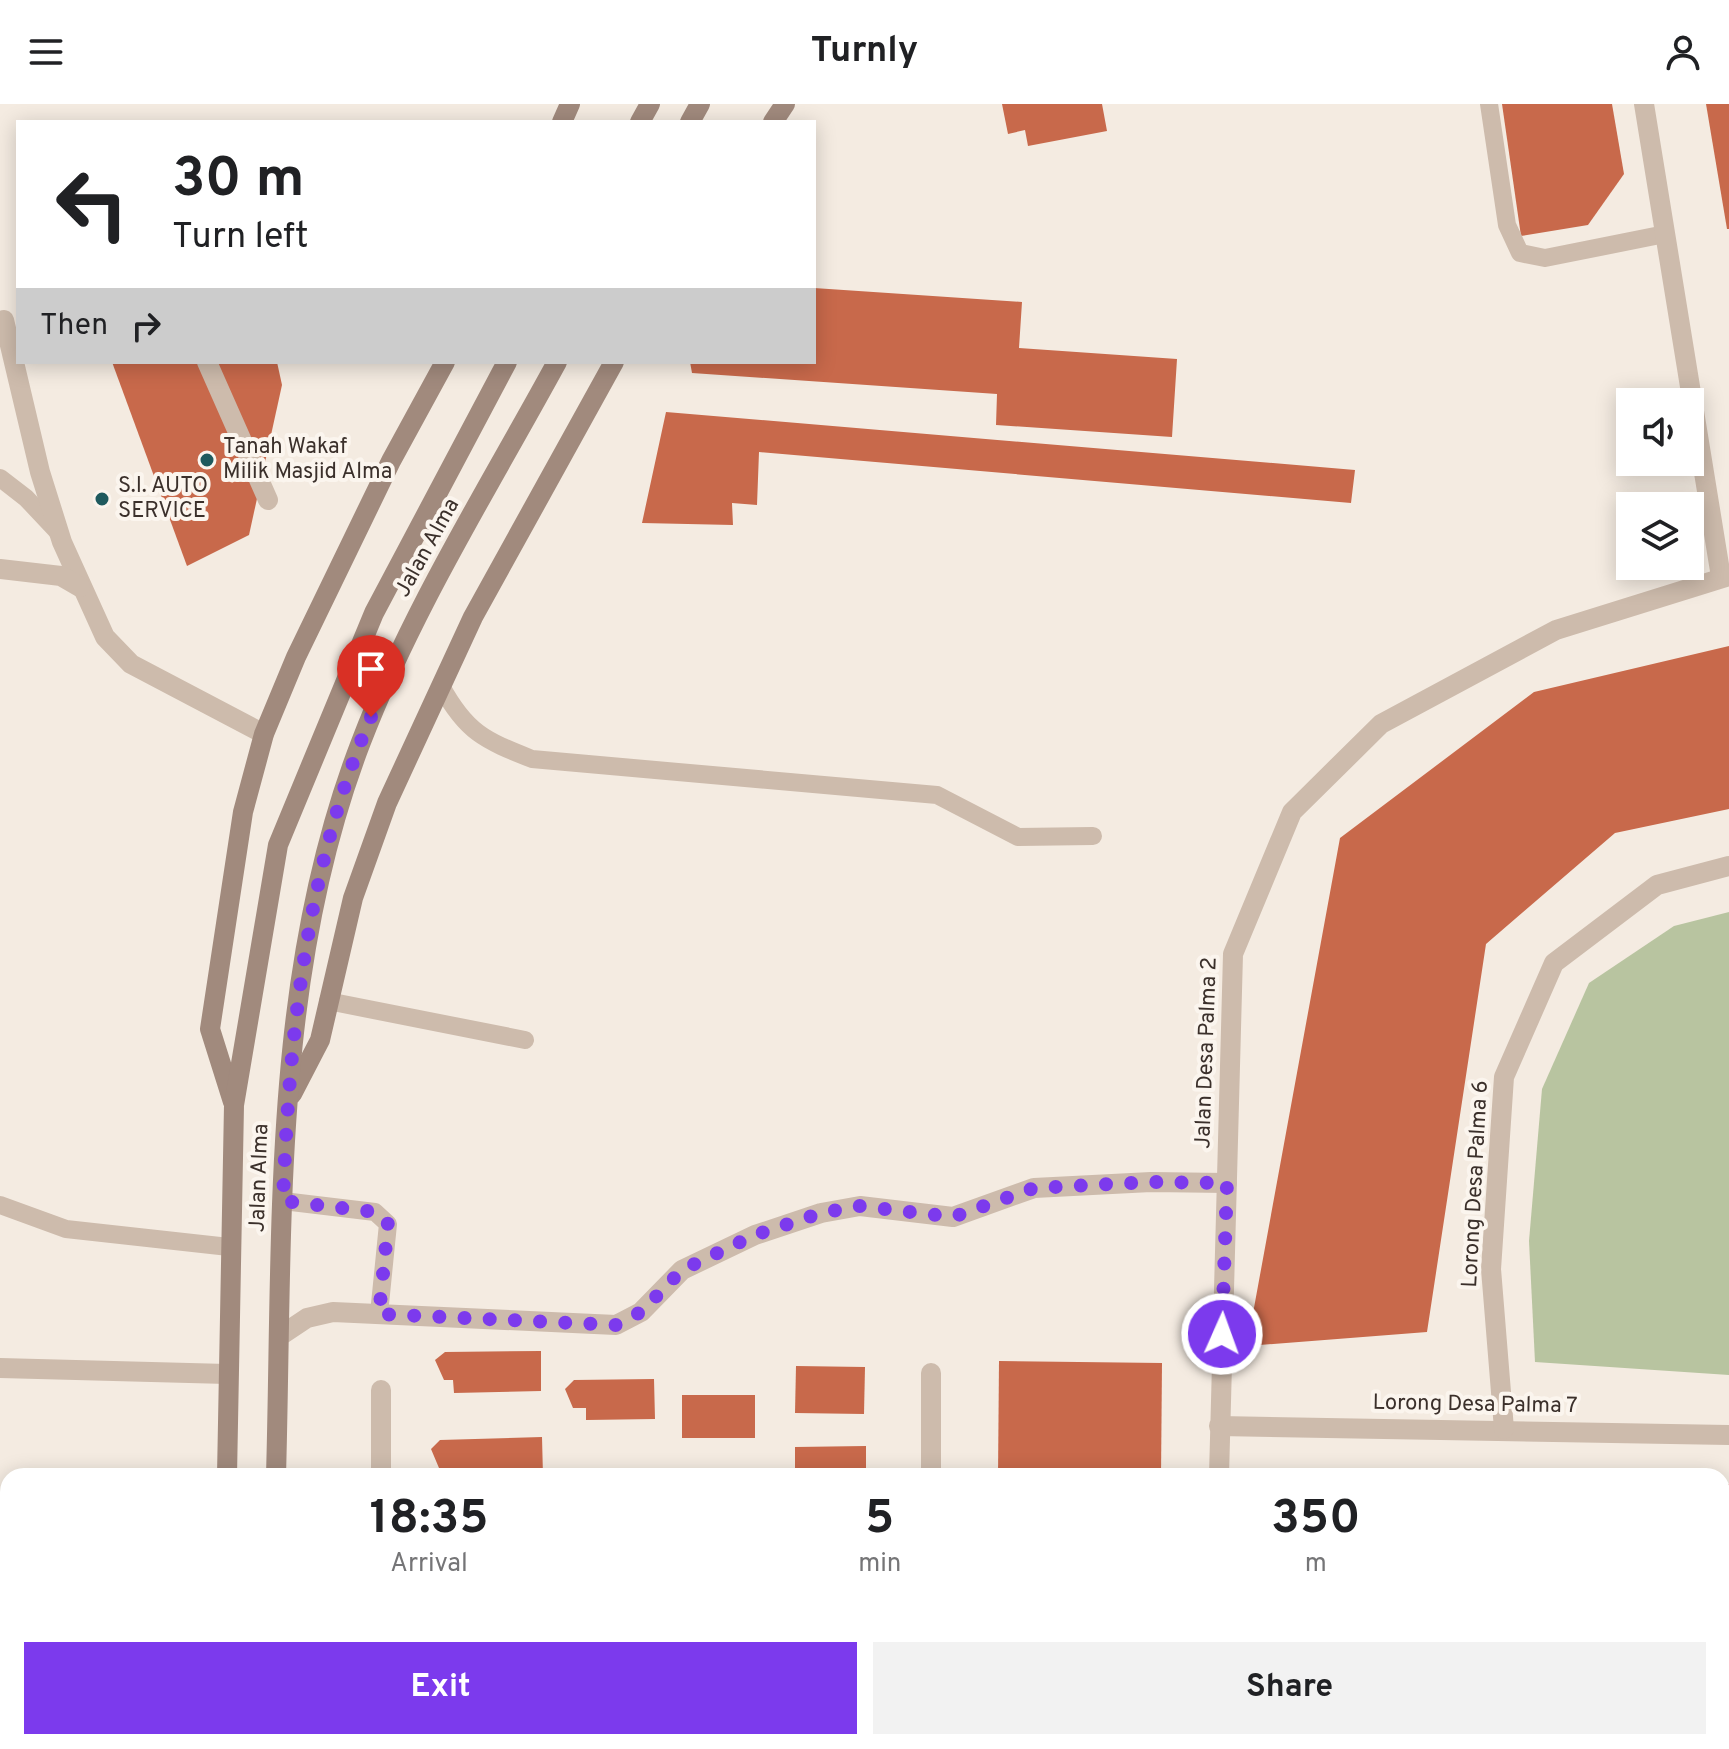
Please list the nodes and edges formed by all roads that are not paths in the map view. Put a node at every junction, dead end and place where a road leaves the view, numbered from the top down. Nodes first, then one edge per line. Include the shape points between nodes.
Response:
1 (1489, 104) edge
2 (1644, 104) edge
3 (1665, 234) junction
4 (7, 319) edge
5 (16, 361) edge
6 (17, 364) edge
7 (208, 364) edge
8 (444, 364) edge
9 (506, 364) edge
10 (556, 364) edge
11 (613, 364) edge
12 (0, 478) edge
13 (268, 500) dead end
14 (60, 534) junction
15 (0, 569) edge
16 (1725, 577) edge
17 (80, 587) junction
18 (441, 686) junction
19 (264, 734) junction
20 (1093, 836) dead end
21 (1729, 866) edge
22 (328, 1001) junction
23 (525, 1040) dead end
24 (287, 1103) junction
25 (234, 1105) junction
26 (1227, 1183) junction
27 (283, 1201) junction
28 (0, 1205) edge
29 (229, 1247) junction
30 (379, 1314) junction
31 (280, 1336) junction
32 (0, 1368) edge
33 (931, 1373) dead end
34 (227, 1374) junction
35 (381, 1390) dead end
36 (1219, 1426) junction
37 (1504, 1429) junction
38 (1729, 1435) edge
39 (227, 1468) edge
40 (276, 1468) edge
41 (381, 1468) edge
42 (931, 1468) edge
43 (1219, 1468) edge

1 - 3 lane via 1507,225 1520,253 1545,258
2 - 3 street
3 - 16 street
4 - 5 street
6 - 14 street via 40,472
7 - 13 street
8 - 19 main road via 391,461
9 - 25 main road, Jalan Alma via 374,613 278,845
10 - 24 main road, Jalan Alma via 406,637 360,744 327,852 296,1013
11 - 18 main road via 518,531
12 - 14 lane
14 - 17 street
15 - 17 street via 61,576
16 - 26 street, Jalan Desa Palma 2 via 1556,630 1381,724 1292,812 1233,954
17 - 19 street via 105,637 123,658
18 - 20 lane via 456,714 481,739 532,759 937,795 1018,837
18 - 22 main road via 382,816 353,898
19 - 25 main road via 243,812 210,1029
21 - 37 street, Lorong Desa Palma 6 via 1657,885 1554,963 1504,1077 1491,1269
22 - 23 lane
22 - 24 main road via 320,1040
24 - 27 main road, Jalan Alma
25 - 29 main road, Jalan Alma
26 - 30 street via 1034,1188 953,1217 860,1206 821,1213 755,1235 682,1270 641,1312 616,1325
26 - 36 street, Jalan Desa Palma 2
27 - 30 lane via 375,1212 388,1224
27 - 31 main road, Jalan Alma
28 - 29 lane via 66,1229
29 - 34 main road, Jalan Alma
30 - 31 street via 333,1312 307,1318
31 - 40 main road, Jalan Alma
32 - 34 street
33 - 42 street
34 - 39 main road, Jalan Alma
35 - 41 street
36 - 37 street, Lorong Desa Palma 7
36 - 43 street, Jalan Desa Palma 2
37 - 38 street, Lorong Desa Palma 7

